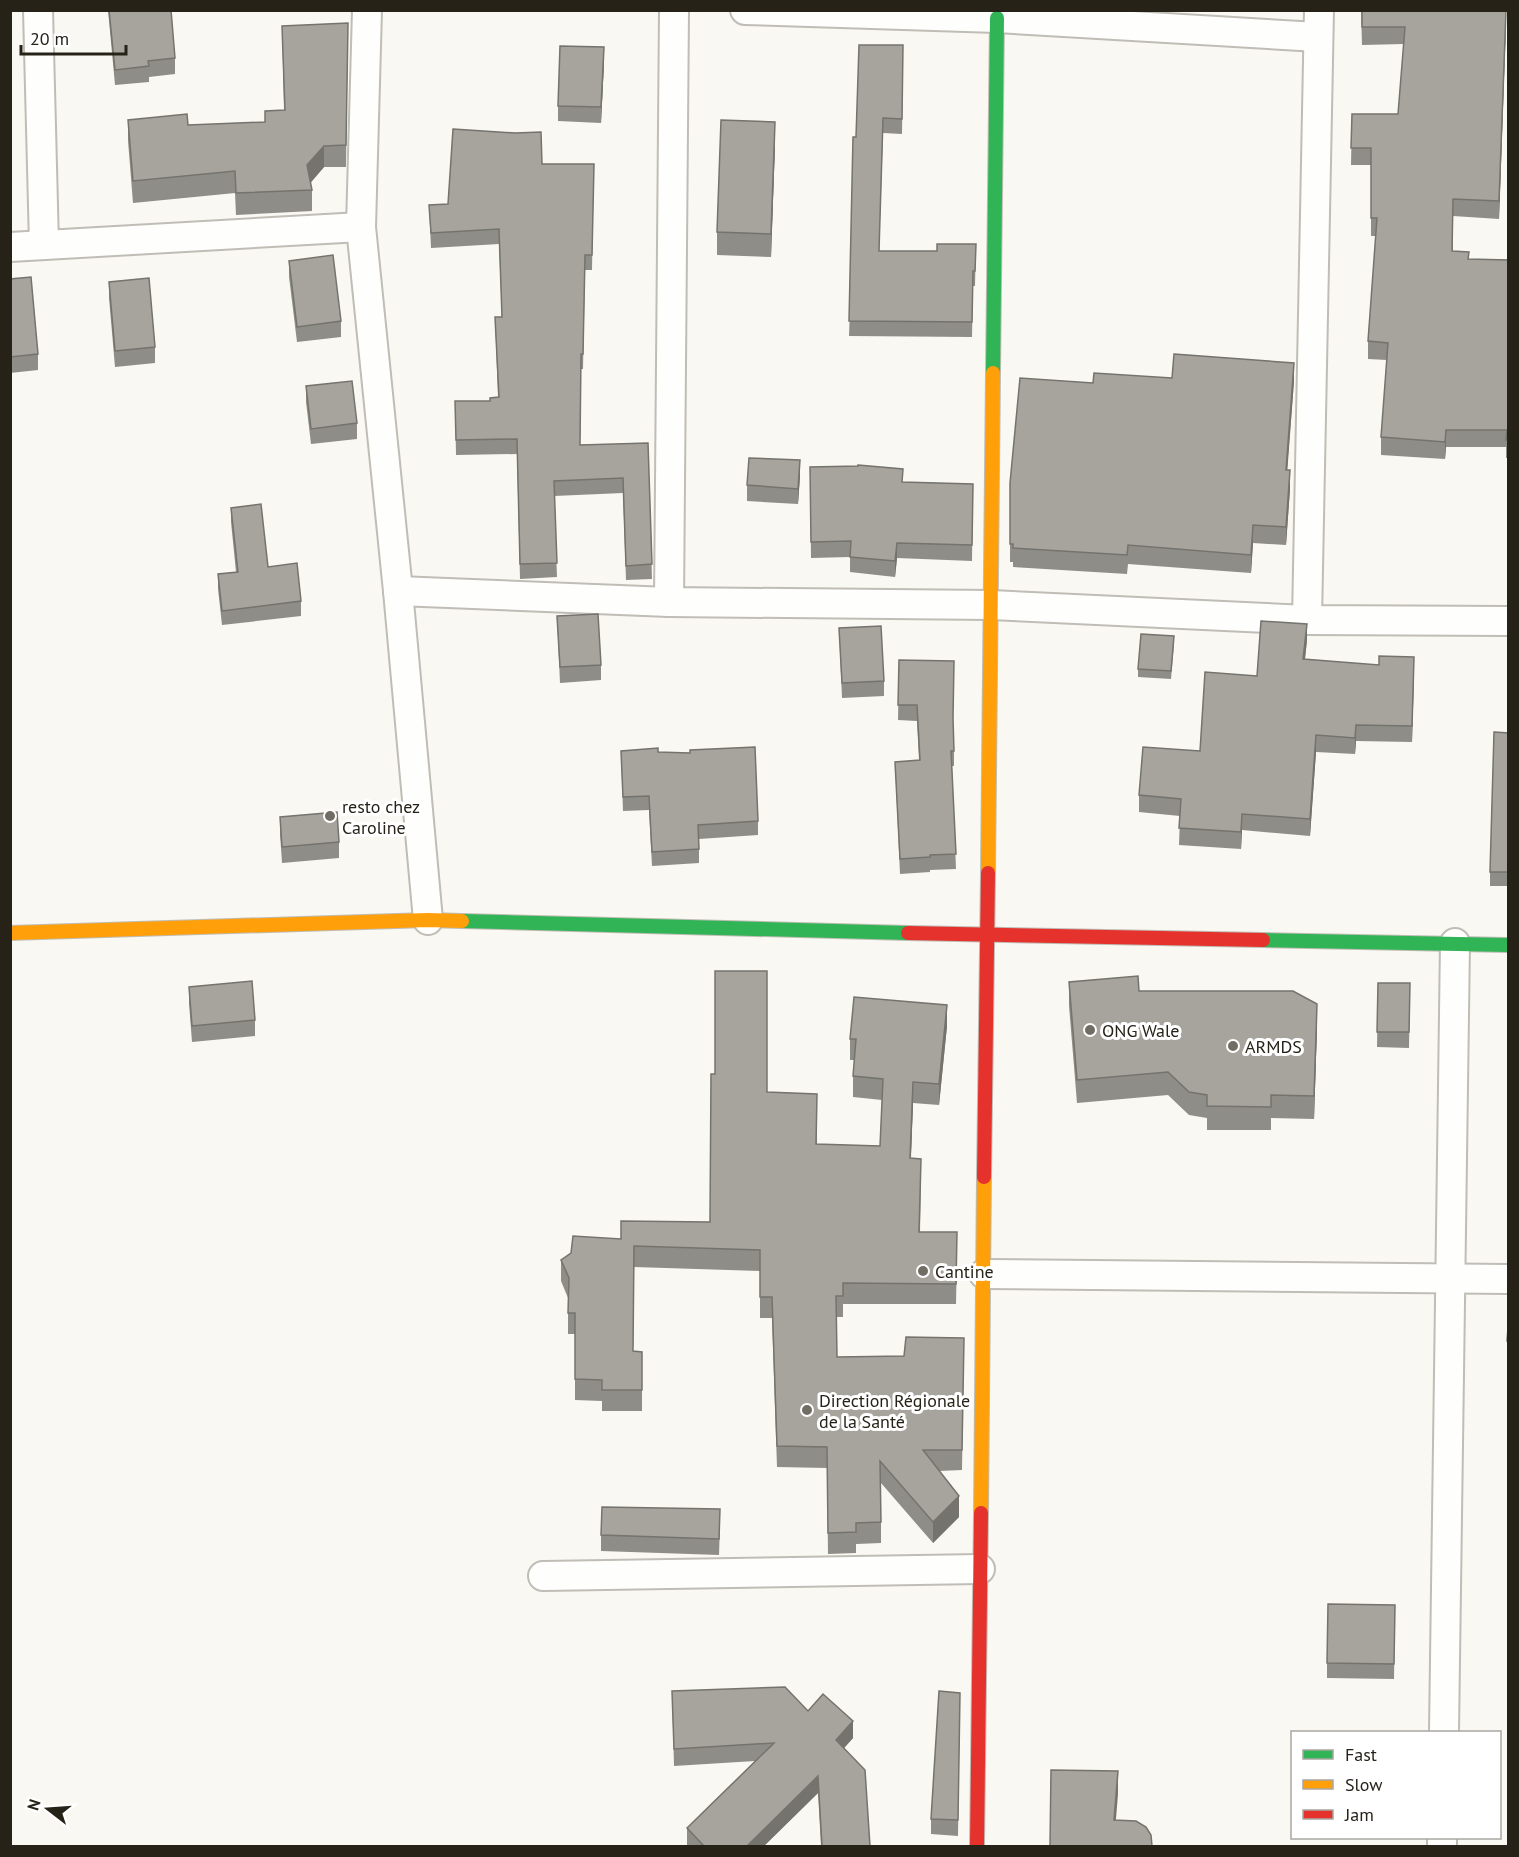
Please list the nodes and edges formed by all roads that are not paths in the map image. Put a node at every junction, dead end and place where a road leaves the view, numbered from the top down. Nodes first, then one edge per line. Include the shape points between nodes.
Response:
1 (38, 10) edge
2 (367, 10) edge
3 (674, 10) edge
4 (745, 10) edge
5 (997, 18) junction
6 (1318, 24) edge
7 (361, 227) junction
8 (44, 245) junction
9 (10, 247) edge
10 (398, 591) junction
11 (669, 602) junction
12 (991, 605) junction
13 (1307, 620) junction
14 (1509, 621) edge
15 (428, 920) junction
16 (10, 933) edge
17 (987, 935) junction
18 (1455, 943) junction
19 (1509, 945) edge
20 (984, 1274) junction
21 (1450, 1278) junction
22 (1509, 1279) edge
23 (980, 1569) junction
24 (543, 1576) dead end
25 (1444, 1731) edge
26 (977, 1846) edge

1 - 8 street
2 - 7 street
3 - 11 street
4 - 5 street
5 - 6 street
5 - 12 street
6 - 13 street
7 - 8 street
7 - 10 street
8 - 9 street
10 - 11 street
10 - 15 street
11 - 12 street
12 - 13 street
12 - 17 street
13 - 14 street
15 - 16 street
15 - 17 street
17 - 18 street
17 - 20 street
18 - 19 street
18 - 21 street
20 - 21 street
20 - 23 street
21 - 22 street
21 - 25 street
23 - 24 street
23 - 26 street

